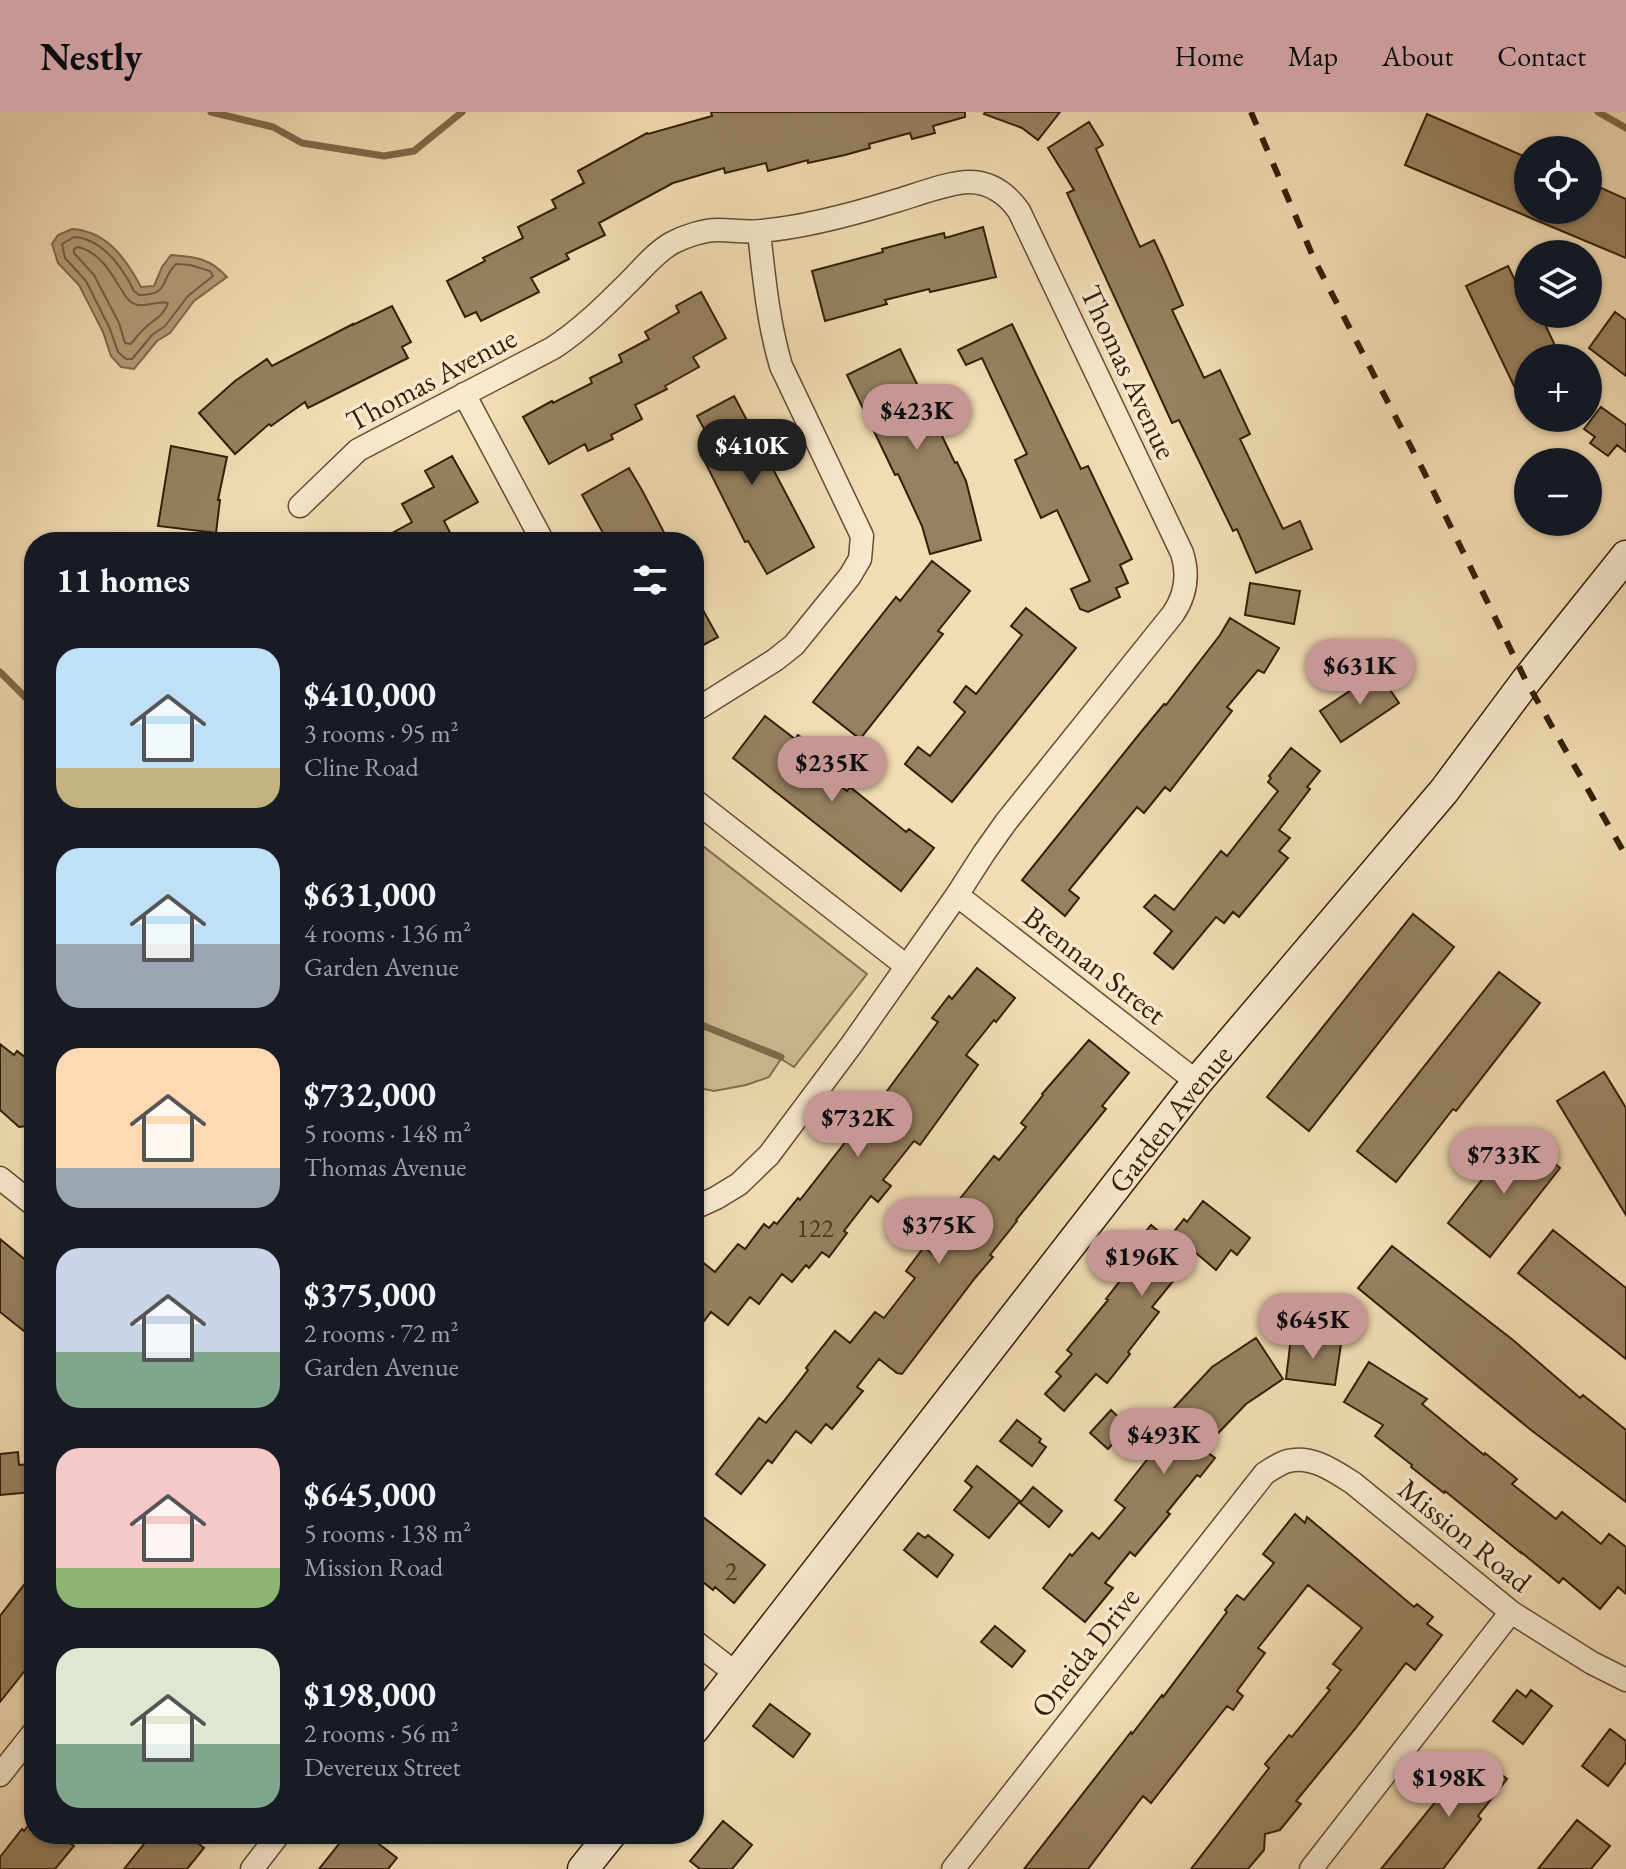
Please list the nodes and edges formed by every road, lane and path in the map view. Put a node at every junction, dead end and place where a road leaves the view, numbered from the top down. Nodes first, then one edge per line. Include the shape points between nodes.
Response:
1 (759, 232) junction
2 (464, 394) junction
3 (300, 506) dead end
4 (538, 532) edge
5 (1626, 556) edge
6 (704, 705) edge
7 (704, 808) edge
8 (957, 895) junction
9 (905, 965) junction
10 (1197, 1082) junction
11 (0, 1178) edge
12 (24, 1197) edge
13 (704, 1203) edge
14 (1265, 1473) joint
15 (1511, 1612) junction
16 (704, 1649) edge
17 (738, 1675) junction
18 (1626, 1680) edge
19 (704, 1717) edge
20 (24, 1745) edge
21 (0, 1775) edge
22 (271, 1844) edge
23 (603, 1844) edge
24 (252, 1869) edge
25 (583, 1869) edge
26 (953, 1869) edge
27 (1311, 1869) edge

1 - 2 street, Thomas Avenue via 714,229 672,243 573,335
1 - 6 street via 777,354 862,536 860,559 794,645
1 - 8 street, Thomas Avenue via 866,210 958,182 979,183 1006,196 1019,211 1185,561 1185,589 1178,607 1006,822
2 - 3 street, Thomas Avenue via 358,450
2 - 4 street
5 - 10 street, Garden Avenue via 1444,791
7 - 9 street
8 - 9 street, Thomas Avenue
8 - 10 street, Brennan Street
9 - 13 street, Thomas Avenue via 769,1155 739,1184
10 - 17 street, Garden Avenue
11 - 12 street
14 - 15 street, Mission Road via 1285,1461 1326,1466
14 - 26 street, Oneida Drive
15 - 18 street, Mission Road
15 - 27 street
16 - 17 street
17 - 19 street, Garden Avenue
20 - 21 street
22 - 24 street
23 - 25 street

